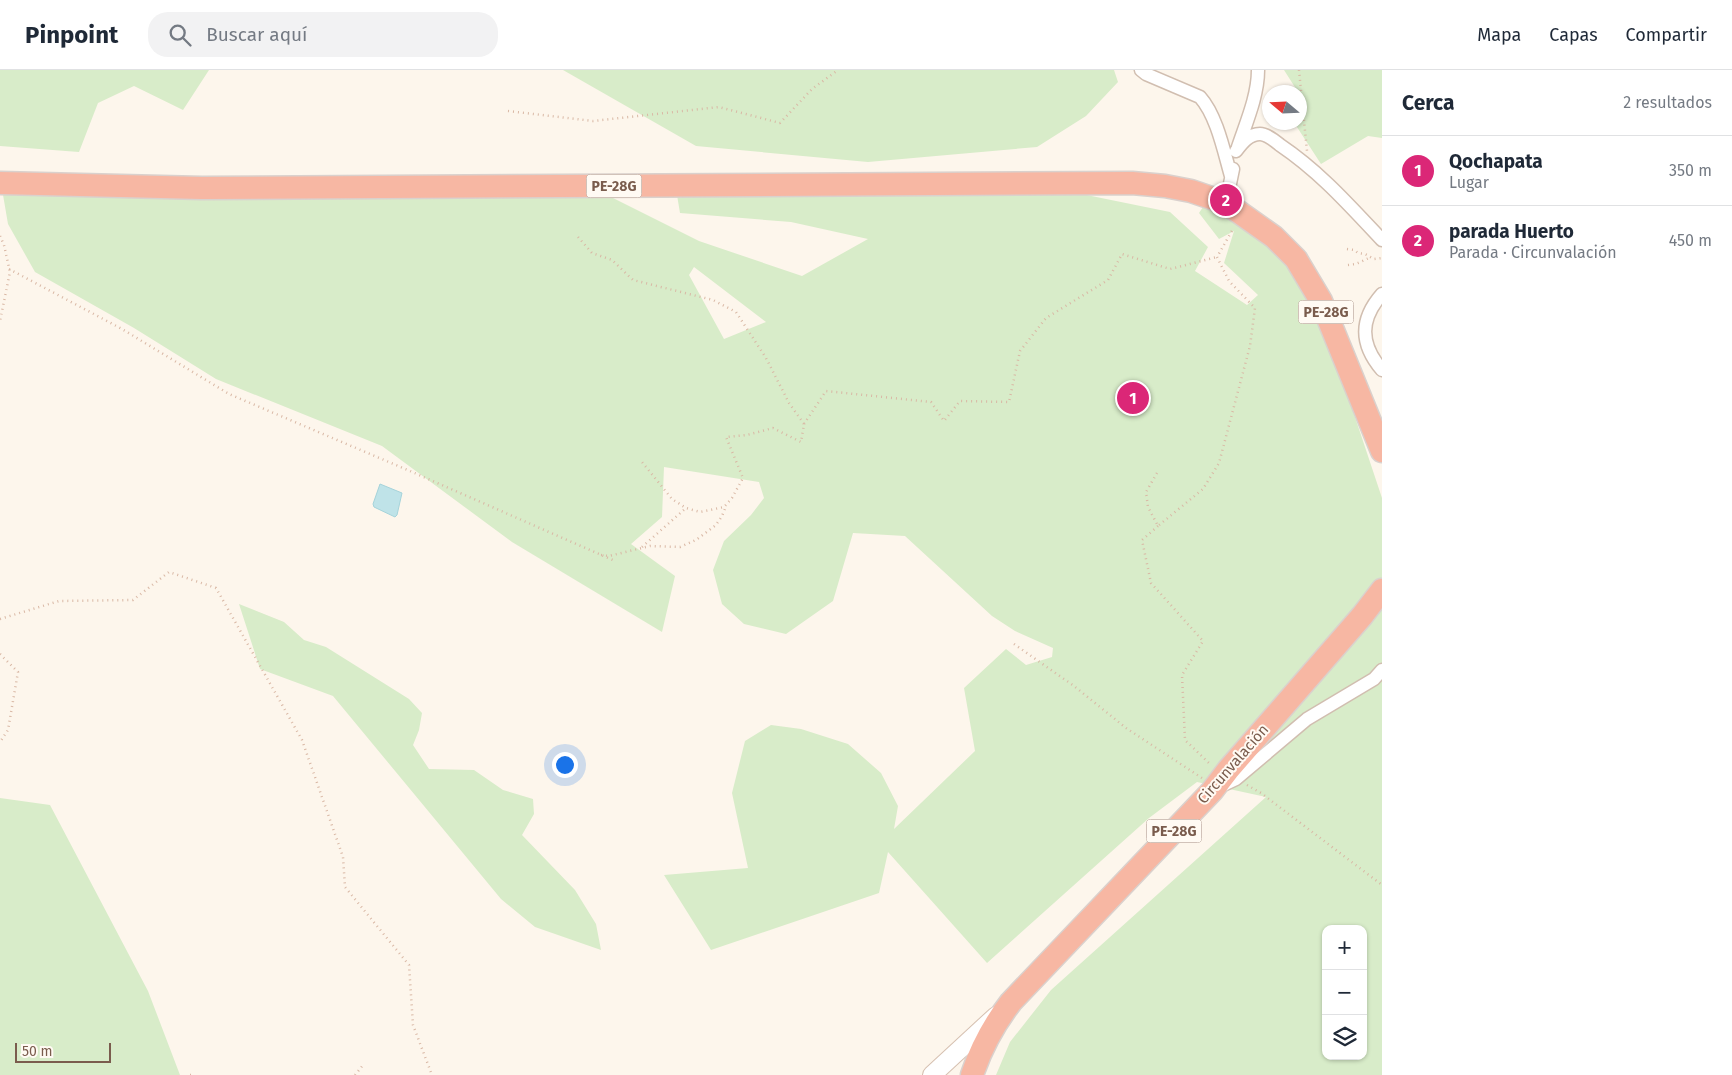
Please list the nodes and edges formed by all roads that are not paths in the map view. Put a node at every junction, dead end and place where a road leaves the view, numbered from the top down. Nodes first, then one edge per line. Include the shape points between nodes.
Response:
1 (1141, 70) edge
2 (1258, 70) edge
3 (1236, 151) junction
4 (1231, 176) junction
5 (0, 183) edge
6 (1226, 203) junction
7 (1382, 240) edge
8 (1382, 294) edge
9 (1382, 370) edge
10 (1382, 451) edge
11 (1382, 590) edge
12 (1382, 670) edge
13 (1207, 784) junction
14 (1011, 1002) junction
15 (932, 1075) edge
16 (972, 1075) edge

1 - 4 street via 1200,97 1222,144
2 - 3 street via 1252,102
3 - 4 street
3 - 7 street via 1245,139 1265,135 1338,192
4 - 6 street
5 - 6 highway, PE-28G via 202,188 1132,183 1191,190
6 - 10 highway, PE-28G via 1274,237 1296,259 1321,301
8 - 9 street via 1369,310 1364,323 1364,336
11 - 13 highway, Circunvalación / PE-28G via 1228,770
12 - 13 street via 1374,679 1307,719 1236,779
13 - 14 highway, Circunvalación / PE-28G
14 - 15 street
14 - 16 highway, Circunvalación / PE-28G via 996,1022

